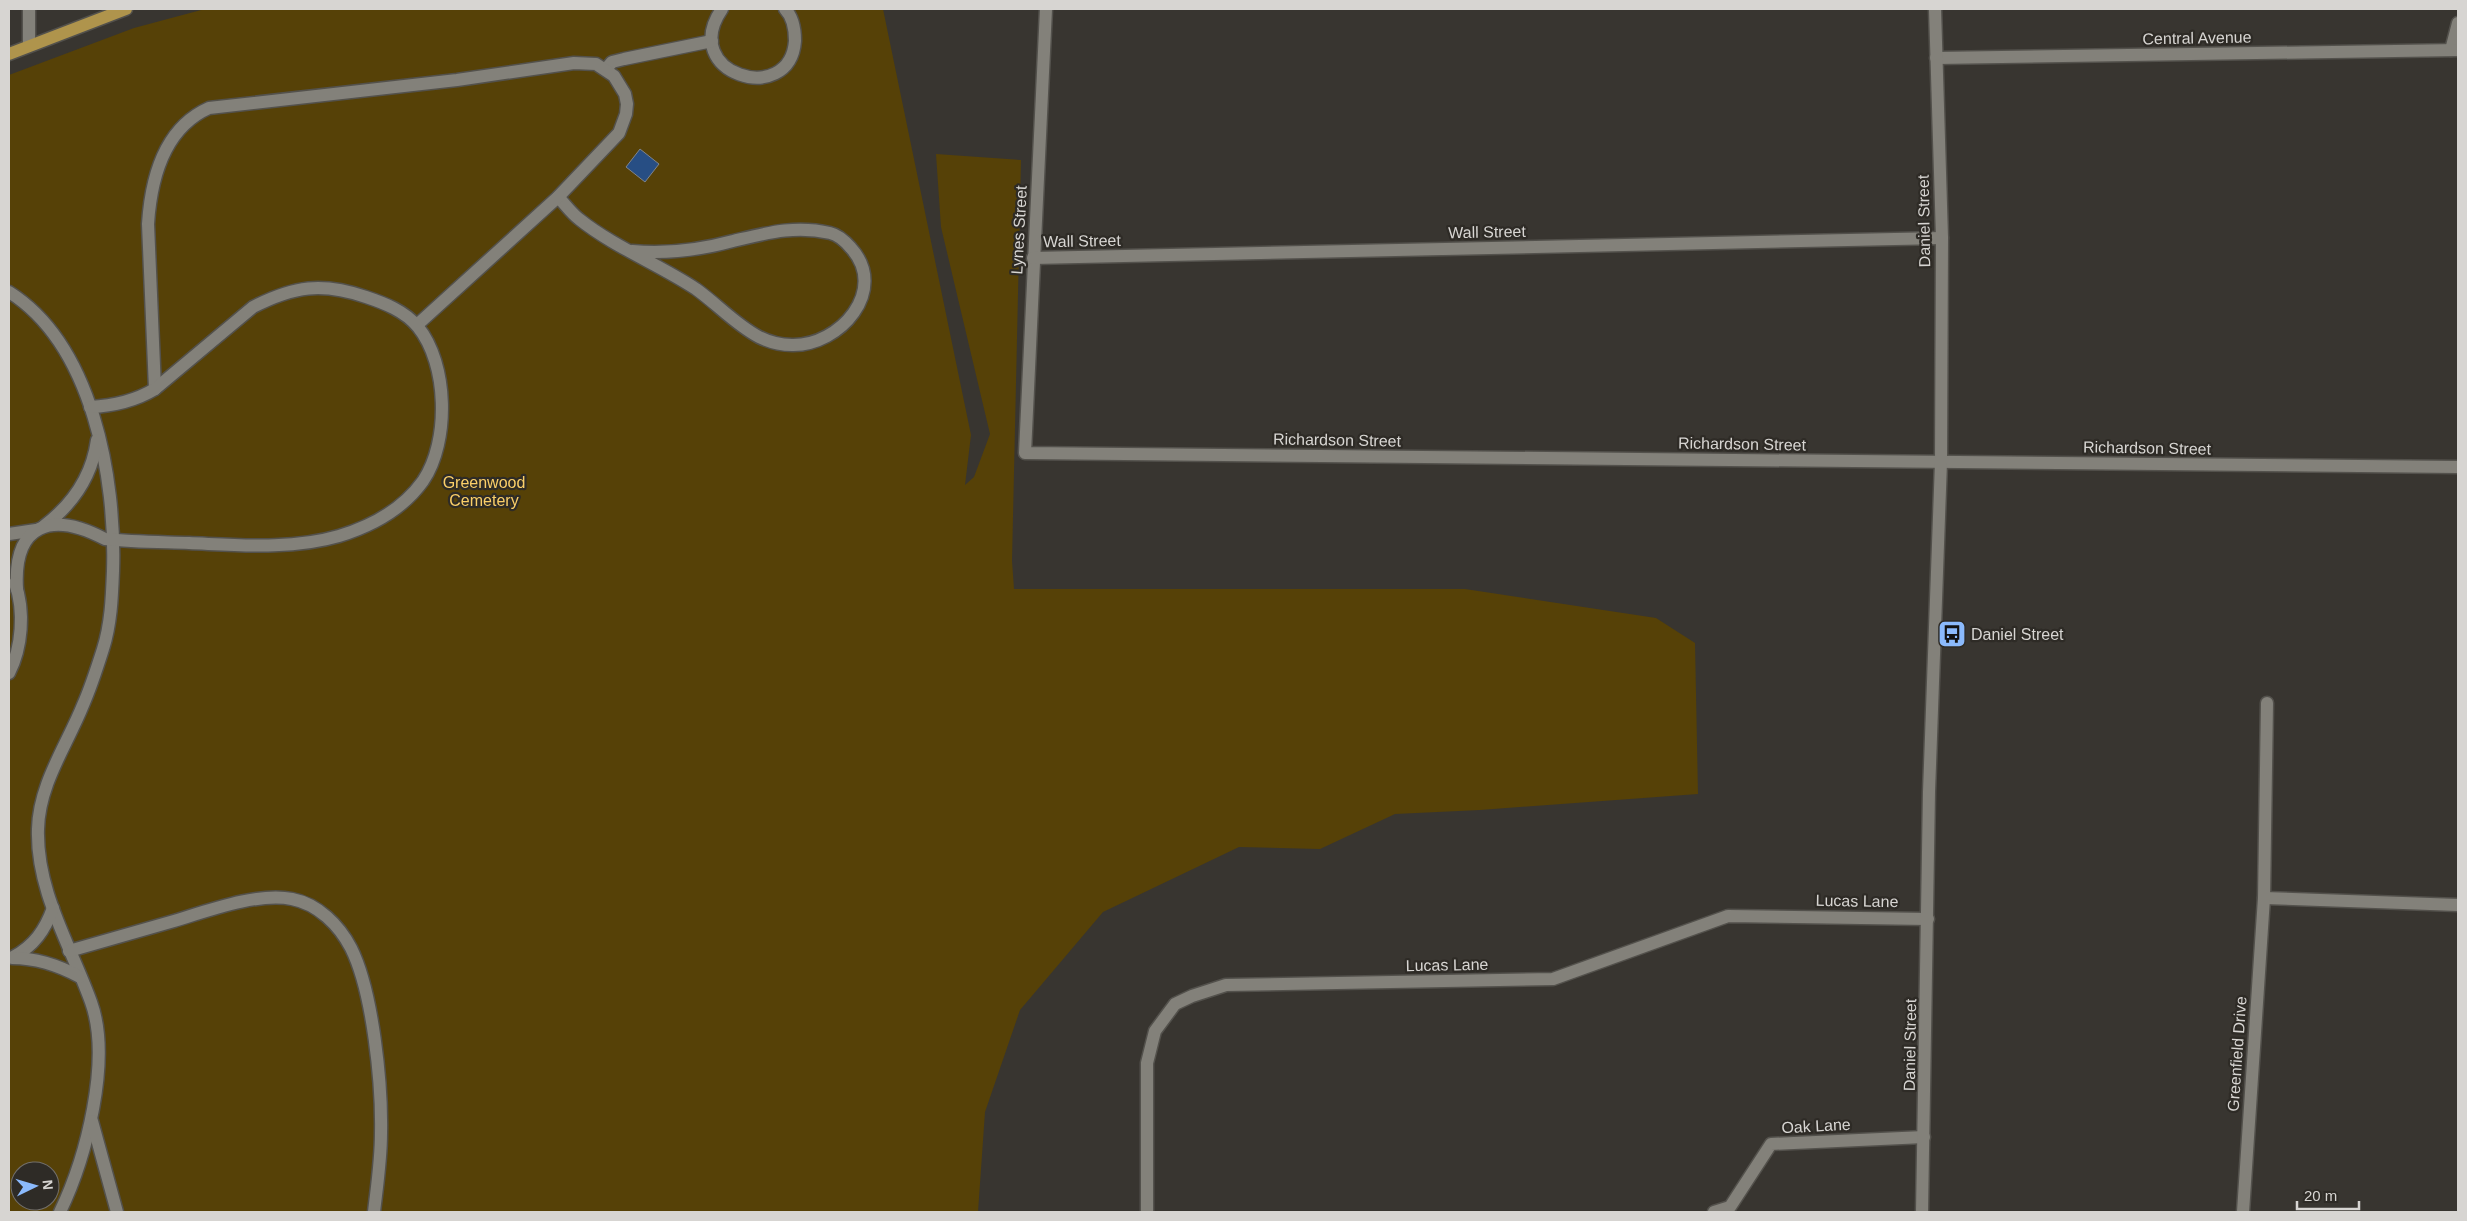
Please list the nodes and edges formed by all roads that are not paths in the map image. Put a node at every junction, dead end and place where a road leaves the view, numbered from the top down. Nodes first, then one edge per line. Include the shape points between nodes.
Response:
1 (29, 9) edge
2 (126, 9) edge
3 (722, 9) edge
4 (784, 9) edge
5 (1046, 9) edge
6 (1934, 9) edge
7 (2458, 24) edge
8 (712, 41) junction
9 (29, 45) junction
10 (2454, 50) edge
11 (9, 54) edge
12 (1936, 58) junction
13 (606, 69) junction
14 (558, 197) junction
15 (1942, 238) junction
16 (632, 251) junction
17 (1033, 258) junction
18 (9, 292) edge
19 (417, 326) junction
20 (155, 389) junction
21 (90, 407) junction
22 (98, 433) junction
23 (1025, 453) joint
24 (1941, 462) junction
25 (2458, 467) edge
26 (40, 528) junction
27 (9, 534) edge
28 (113, 540) junction
29 (9, 567) edge
30 (17, 589) junction
31 (9, 673) edge
32 (2267, 703) dead end
33 (2264, 898) junction
34 (2458, 904) edge
35 (54, 908) junction
36 (1928, 919) junction
37 (69, 951) junction
38 (10, 958) edge
39 (80, 977) junction
40 (90, 1116) junction
41 (1924, 1137) junction
42 (60, 1212) edge
43 (118, 1212) edge
44 (374, 1212) edge
45 (1147, 1212) edge
46 (1714, 1212) edge
47 (1922, 1212) edge
48 (2243, 1212) edge

1 - 9 street
2 - 9 main road
3 - 8 street via 712,29
4 - 8 street via 793,22 794,45 783,66 774,73 751,78 730,71 715,52
5 - 17 street, Lynes Street
6 - 12 street, Daniel Street
7 - 10 street
8 - 13 street via 624,58 612,62
9 - 11 main road
10 - 12 street, Central Avenue
12 - 15 street, Daniel Street
13 - 14 street via 625,94 624,124 613,141
13 - 20 street via 596,64 574,63 457,80 209,108 193,115 169,142 149,198
14 - 16 street via 578,219
14 - 19 street
15 - 17 street, Wall Street
15 - 24 street, Daniel Street
16 - 16 street via 696,290 748,330 775,343 811,343 830,336 854,315 865,287 862,266 850,246 833,234 814,230 768,232 732,242 670,252
17 - 23 street, Lynes Street
18 - 21 street via 36,313 56,341 82,385
19 - 20 street via 404,314 338,288 302,289 253,307
19 - 28 street via 434,353 440,376 442,407 434,459 406,501 379,520 345,534 310,541 238,546
20 - 21 street via 129,402
21 - 22 street
22 - 26 street via 92,465 84,483 62,512
22 - 28 street via 113,510
23 - 24 street, Richardson Street
24 - 25 street, Richardson Street
24 - 36 street, Daniel Street
26 - 27 street
26 - 28 street via 71,526
26 - 30 street via 27,537 19,552
28 - 35 street via 111,601 104,646 84,705 53,770 39,816 39,852
29 - 30 street
30 - 31 street via 20,617 18,648
32 - 33 street, Greenfield Drive
33 - 34 street
33 - 48 street, Greenfield Drive
35 - 37 street
35 - 38 street via 45,929 34,942
36 - 41 street, Daniel Street
36 - 45 street, Lucas Lane via 1728,916 1553,979 1226,985 1192,996 1175,1004 1155,1031 1147,1063
37 - 39 street
37 - 44 street via 214,909 269,898 291,898 324,913 351,948 363,984 374,1039 381,1132
38 - 39 street via 45,962
39 - 40 street via 98,1027 99,1066
40 - 42 street via 80,1161
40 - 43 street
41 - 46 street, Oak Lane via 1770,1144 1730,1207
41 - 47 street, Daniel Street

